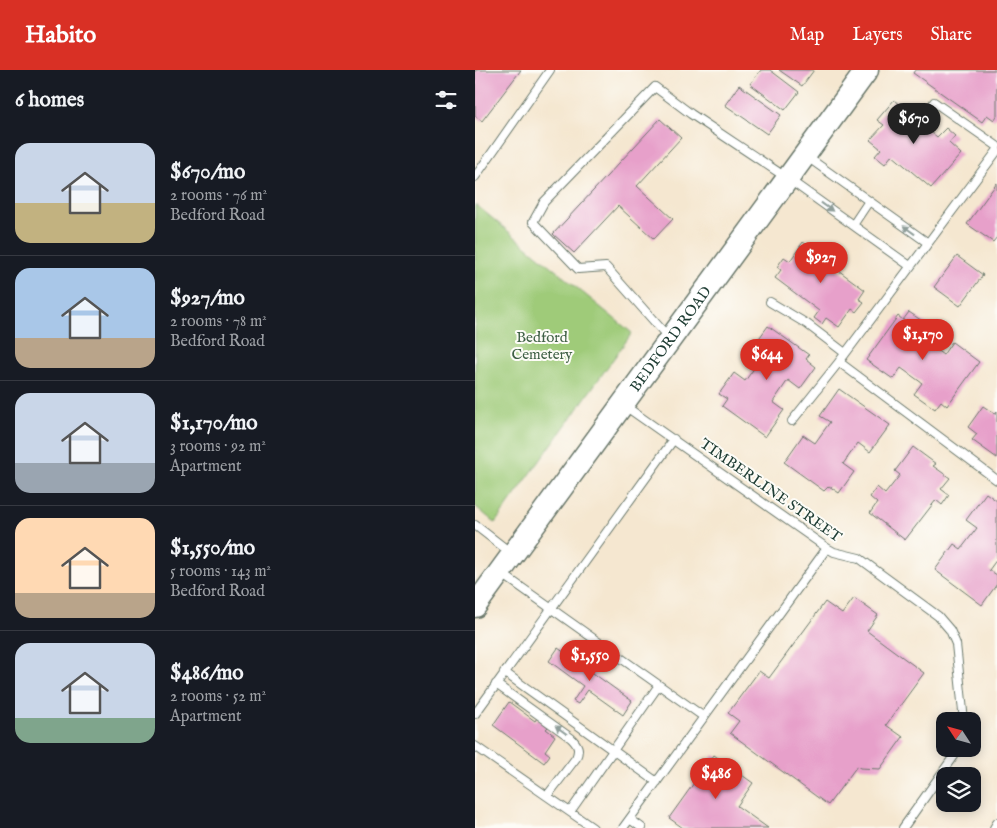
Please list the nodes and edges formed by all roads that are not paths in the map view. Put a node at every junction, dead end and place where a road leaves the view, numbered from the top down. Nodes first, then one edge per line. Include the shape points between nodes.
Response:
1 (550, 70) edge
2 (867, 70) edge
3 (934, 102) dead end
4 (997, 146) edge
5 (997, 151) edge
6 (805, 155) junction
7 (475, 177) edge
8 (787, 178) junction
9 (869, 201) junction
10 (853, 225) junction
11 (928, 243) junction
12 (910, 266) junction
13 (770, 302) dead end
14 (670, 339) junction
15 (845, 353) junction
16 (839, 362) junction
17 (622, 404) junction
18 (792, 421) dead end
19 (674, 439) junction
20 (997, 480) edge
21 (475, 525) edge
22 (827, 548) junction
23 (506, 563) junction
24 (475, 606) edge
25 (551, 608) junction
26 (505, 672) junction
27 (497, 684) junction
28 (659, 685) junction
29 (963, 712) edge
30 (475, 714) edge
31 (704, 717) junction
32 (475, 746) edge
33 (613, 751) junction
34 (953, 758) edge
35 (657, 782) junction
36 (547, 796) junction
37 (571, 812) junction
38 (629, 820) junction
39 (997, 823) edge
40 (593, 828) edge
41 (623, 828) edge
42 (641, 828) edge
43 (903, 828) edge
44 (994, 828) edge

1 - 7 lane
2 - 6 main road, BEDFORD ROAD
3 - 4 lane
5 - 11 lane
6 - 8 main road, BEDFORD ROAD
6 - 9 lane
8 -> 10 lane
8 - 14 main road, BEDFORD ROAD
8 - 14 lane via 655,86 544,202 533,222 578,269 606,267
9 - 10 lane
11 -> 9 lane
10 - 12 lane
11 - 12 lane
12 - 15 lane
13 - 15 lane via 807,324
14 - 17 main road, BEDFORD ROAD
15 - 16 lane
16 - 18 lane
16 - 20 lane
17 - 19 lane, TIMBERLINE STREET
17 - 23 main road, BEDFORD ROAD
19 - 22 lane, TIMBERLINE STREET
19 - 25 lane
21 - 23 lane
22 - 29 lane, TIMBERLINE STREET via 859,558 938,616 950,630 956,644
22 - 31 lane
23 - 24 main road, BEDFORD ROAD
23 - 25 lane
25 - 26 lane
25 - 28 lane
26 - 27 lane
26 - 33 lane
27 - 30 lane
36 -> 27 lane via 576,758 577,744
28 - 31 lane
28 - 33 lane
31 - 35 lane
32 - 36 lane
33 - 35 lane
33 - 37 lane
34 - 43 lane
35 - 38 lane
36 - 37 lane
37 - 40 lane
38 - 41 lane
38 - 42 lane
39 - 44 lane

